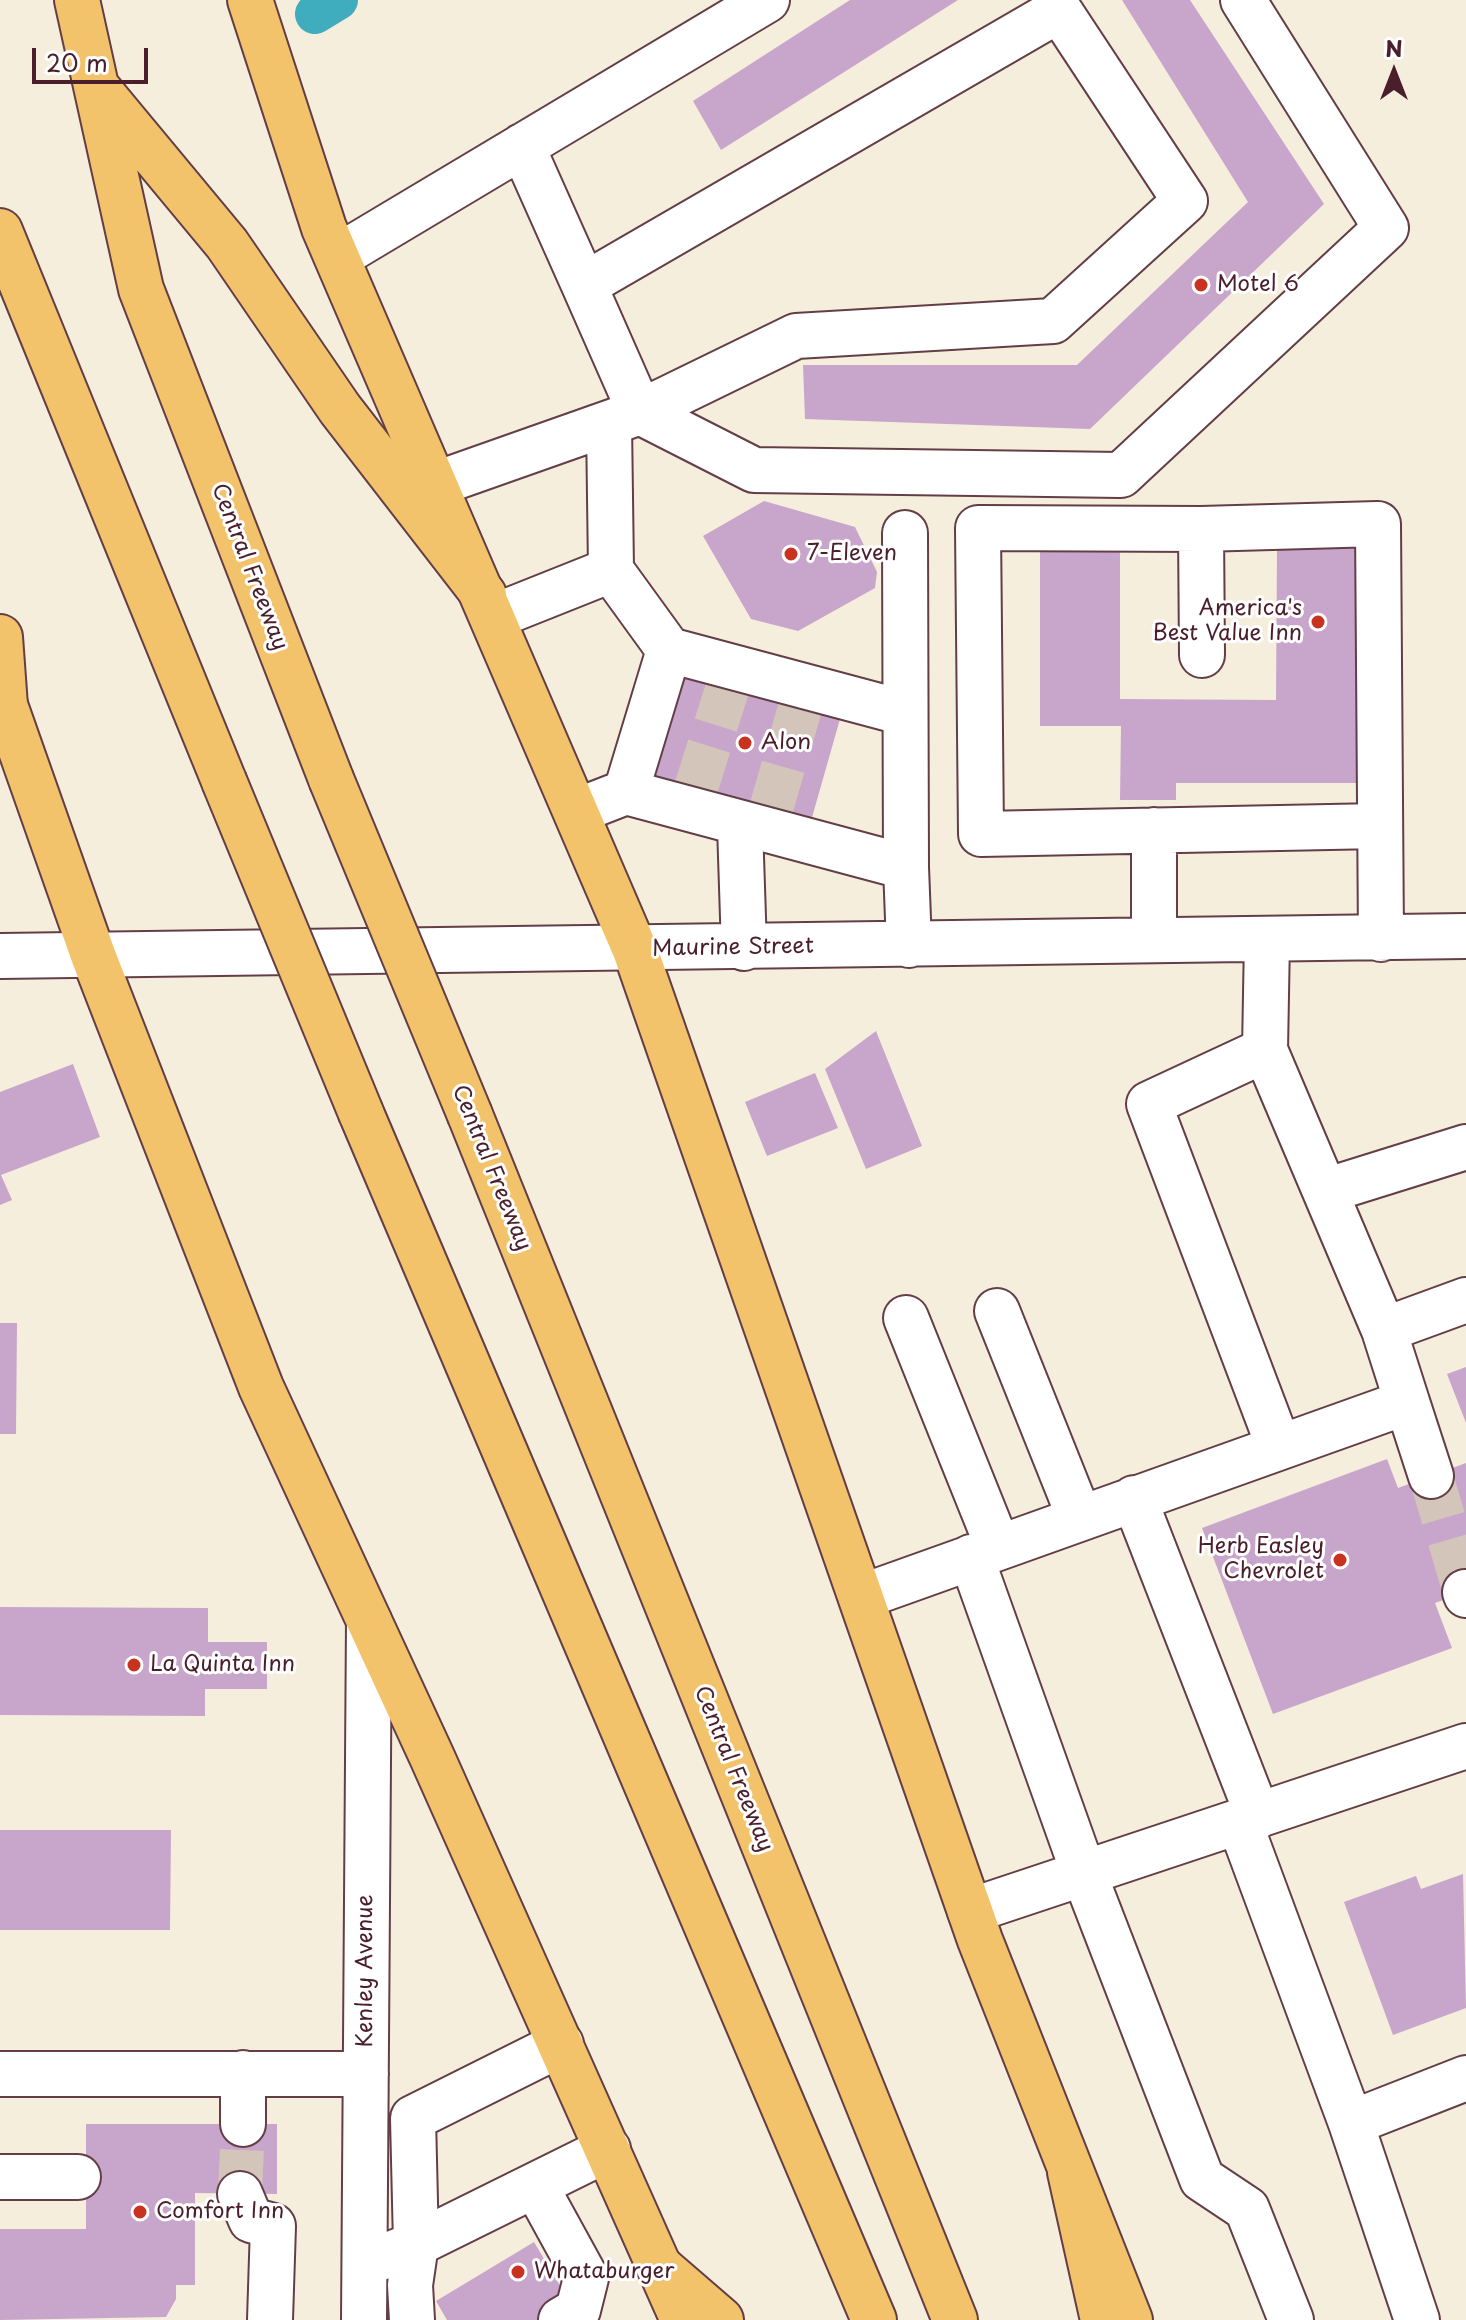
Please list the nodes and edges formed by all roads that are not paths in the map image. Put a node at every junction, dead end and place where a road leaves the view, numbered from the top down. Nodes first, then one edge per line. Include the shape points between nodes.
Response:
1 (77, 0) edge
2 (250, 0) edge
3 (767, 0) edge
4 (1243, 0) edge
5 (93, 83) junction
6 (522, 146) junction
7 (0, 231) edge
8 (337, 257) junction
9 (584, 285) junction
10 (624, 418) junction
11 (436, 484) junction
12 (1201, 529) junction
13 (905, 533) dead end
14 (611, 570) junction
15 (489, 606) junction
16 (0, 637) edge
17 (669, 650) junction
18 (1202, 655) dead end
19 (3, 698) edge
20 (905, 713) junction
21 (626, 792) junction
22 (577, 811) junction
23 (759, 822) junction
24 (1379, 826) junction
25 (1154, 830) junction
26 (906, 867) junction
27 (1466, 936) edge
28 (1154, 939) junction
29 (1267, 939) junction
30 (1381, 939) junction
31 (909, 945) junction
32 (744, 948) junction
33 (635, 950) junction
34 (93, 955) junction
35 (0, 956) edge
36 (1265, 1050) junction
37 (1466, 1147) edge
38 (1325, 1191) junction
39 (1466, 1300) edge
40 (997, 1311) dead end
41 (906, 1318) dead end
42 (1384, 1330) junction
43 (1407, 1402) junction
44 (1279, 1447) junction
45 (1431, 1476) tunnel mouth
46 (1134, 1498) junction
47 (1079, 1516) junction
48 (985, 1552) junction
49 (861, 1597) junction
50 (369, 1621) junction
51 (1466, 1746) edge
52 (1248, 1818) junction
53 (1083, 1871) junction
54 (970, 1911) junction
55 (561, 2044) junction
56 (243, 2073) junction
57 (0, 2074) edge
58 (366, 2074) junction
59 (1466, 2078) edge
60 (1351, 2123) junction
61 (243, 2124) tunnel mouth
62 (608, 2149) junction
63 (1070, 2172) junction
64 (0, 2177) edge
65 (78, 2177) dead end
66 (535, 2185) junction
67 (240, 2194) tunnel mouth
68 (416, 2244) junction
69 (365, 2264) junction
70 (662, 2269) junction
71 (270, 2320) edge
72 (364, 2320) edge
73 (412, 2320) edge
74 (561, 2320) edge
75 (683, 2320) edge
76 (721, 2320) edge
77 (874, 2320) edge
78 (955, 2320) edge
79 (1103, 2320) edge
80 (1130, 2320) edge
81 (1291, 2320) edge
82 (1417, 2320) edge

1 - 5 main road, Central Freeway
2 - 8 main road
3 - 6 street
4 - 10 street via 1386,228 1121,475 754,470
5 - 15 main road via 227,244 340,409
5 - 78 main road, Central Freeway, bridge via 141,289 331,779
6 - 8 street
6 - 9 street
7 - 77 main road, bridge via 361,1113
8 - 11 main road
9 - 10 street
9 - 10 street via 1059,10 1185,201 1053,321 796,336
10 - 11 street
10 - 14 street
11 - 15 main road
12 - 18 street
12 - 24 street via 1378,524
12 - 25 street via 978,528 981,834
13 - 20 street
14 - 15 street
14 - 17 street
15 - 22 main road
16 - 19 main road
17 - 20 street via 805,694
17 - 21 street
19 - 34 main road
20 - 26 street
21 - 22 street
21 - 23 street via 692,800
22 - 33 main road
23 - 26 street
23 - 32 street
24 - 25 street
24 - 30 street
25 - 28 street
26 - 31 street
27 - 30 street, Maurine Street
28 - 29 street, Maurine Street
28 - 31 street, Maurine Street
29 - 30 street, Maurine Street
29 - 36 street
31 - 32 street, Maurine Street
32 - 33 street, Maurine Street
33 - 34 street, Maurine Street
33 - 49 main road
34 - 35 street, Maurine Street
34 - 50 main road via 261,1387
36 - 38 street
36 - 44 street via 1149,1104
37 - 38 street
38 - 42 street
39 - 42 street
40 - 47 street
41 - 48 street
42 - 43 street
43 - 44 street
43 - 45 street
44 - 46 street
46 - 47 street
46 - 52 street
47 - 48 street
48 - 49 street
48 - 53 street
49 - 54 main road
50 - 55 main road
50 - 58 street, Kenley Avenue
51 - 52 street
52 - 53 street
52 - 60 street
53 - 54 street
53 - 81 street via 1202,2179 1247,2209
54 - 63 main road
55 - 62 main road
55 - 68 street via 413,2118
56 - 57 street
56 - 58 street
56 - 61 street
58 - 69 street, Kenley Avenue
59 - 60 street
60 - 82 street
62 - 66 street
62 - 70 main road
63 - 79 main road
63 - 80 main road
64 - 65 street
66 - 68 street
66 - 74 street via 586,2278 578,2310
67 - 71 street via 251,2220 273,2226
68 - 69 street
68 - 73 street
69 - 72 street, Kenley Avenue
70 - 75 main road
70 - 76 main road

